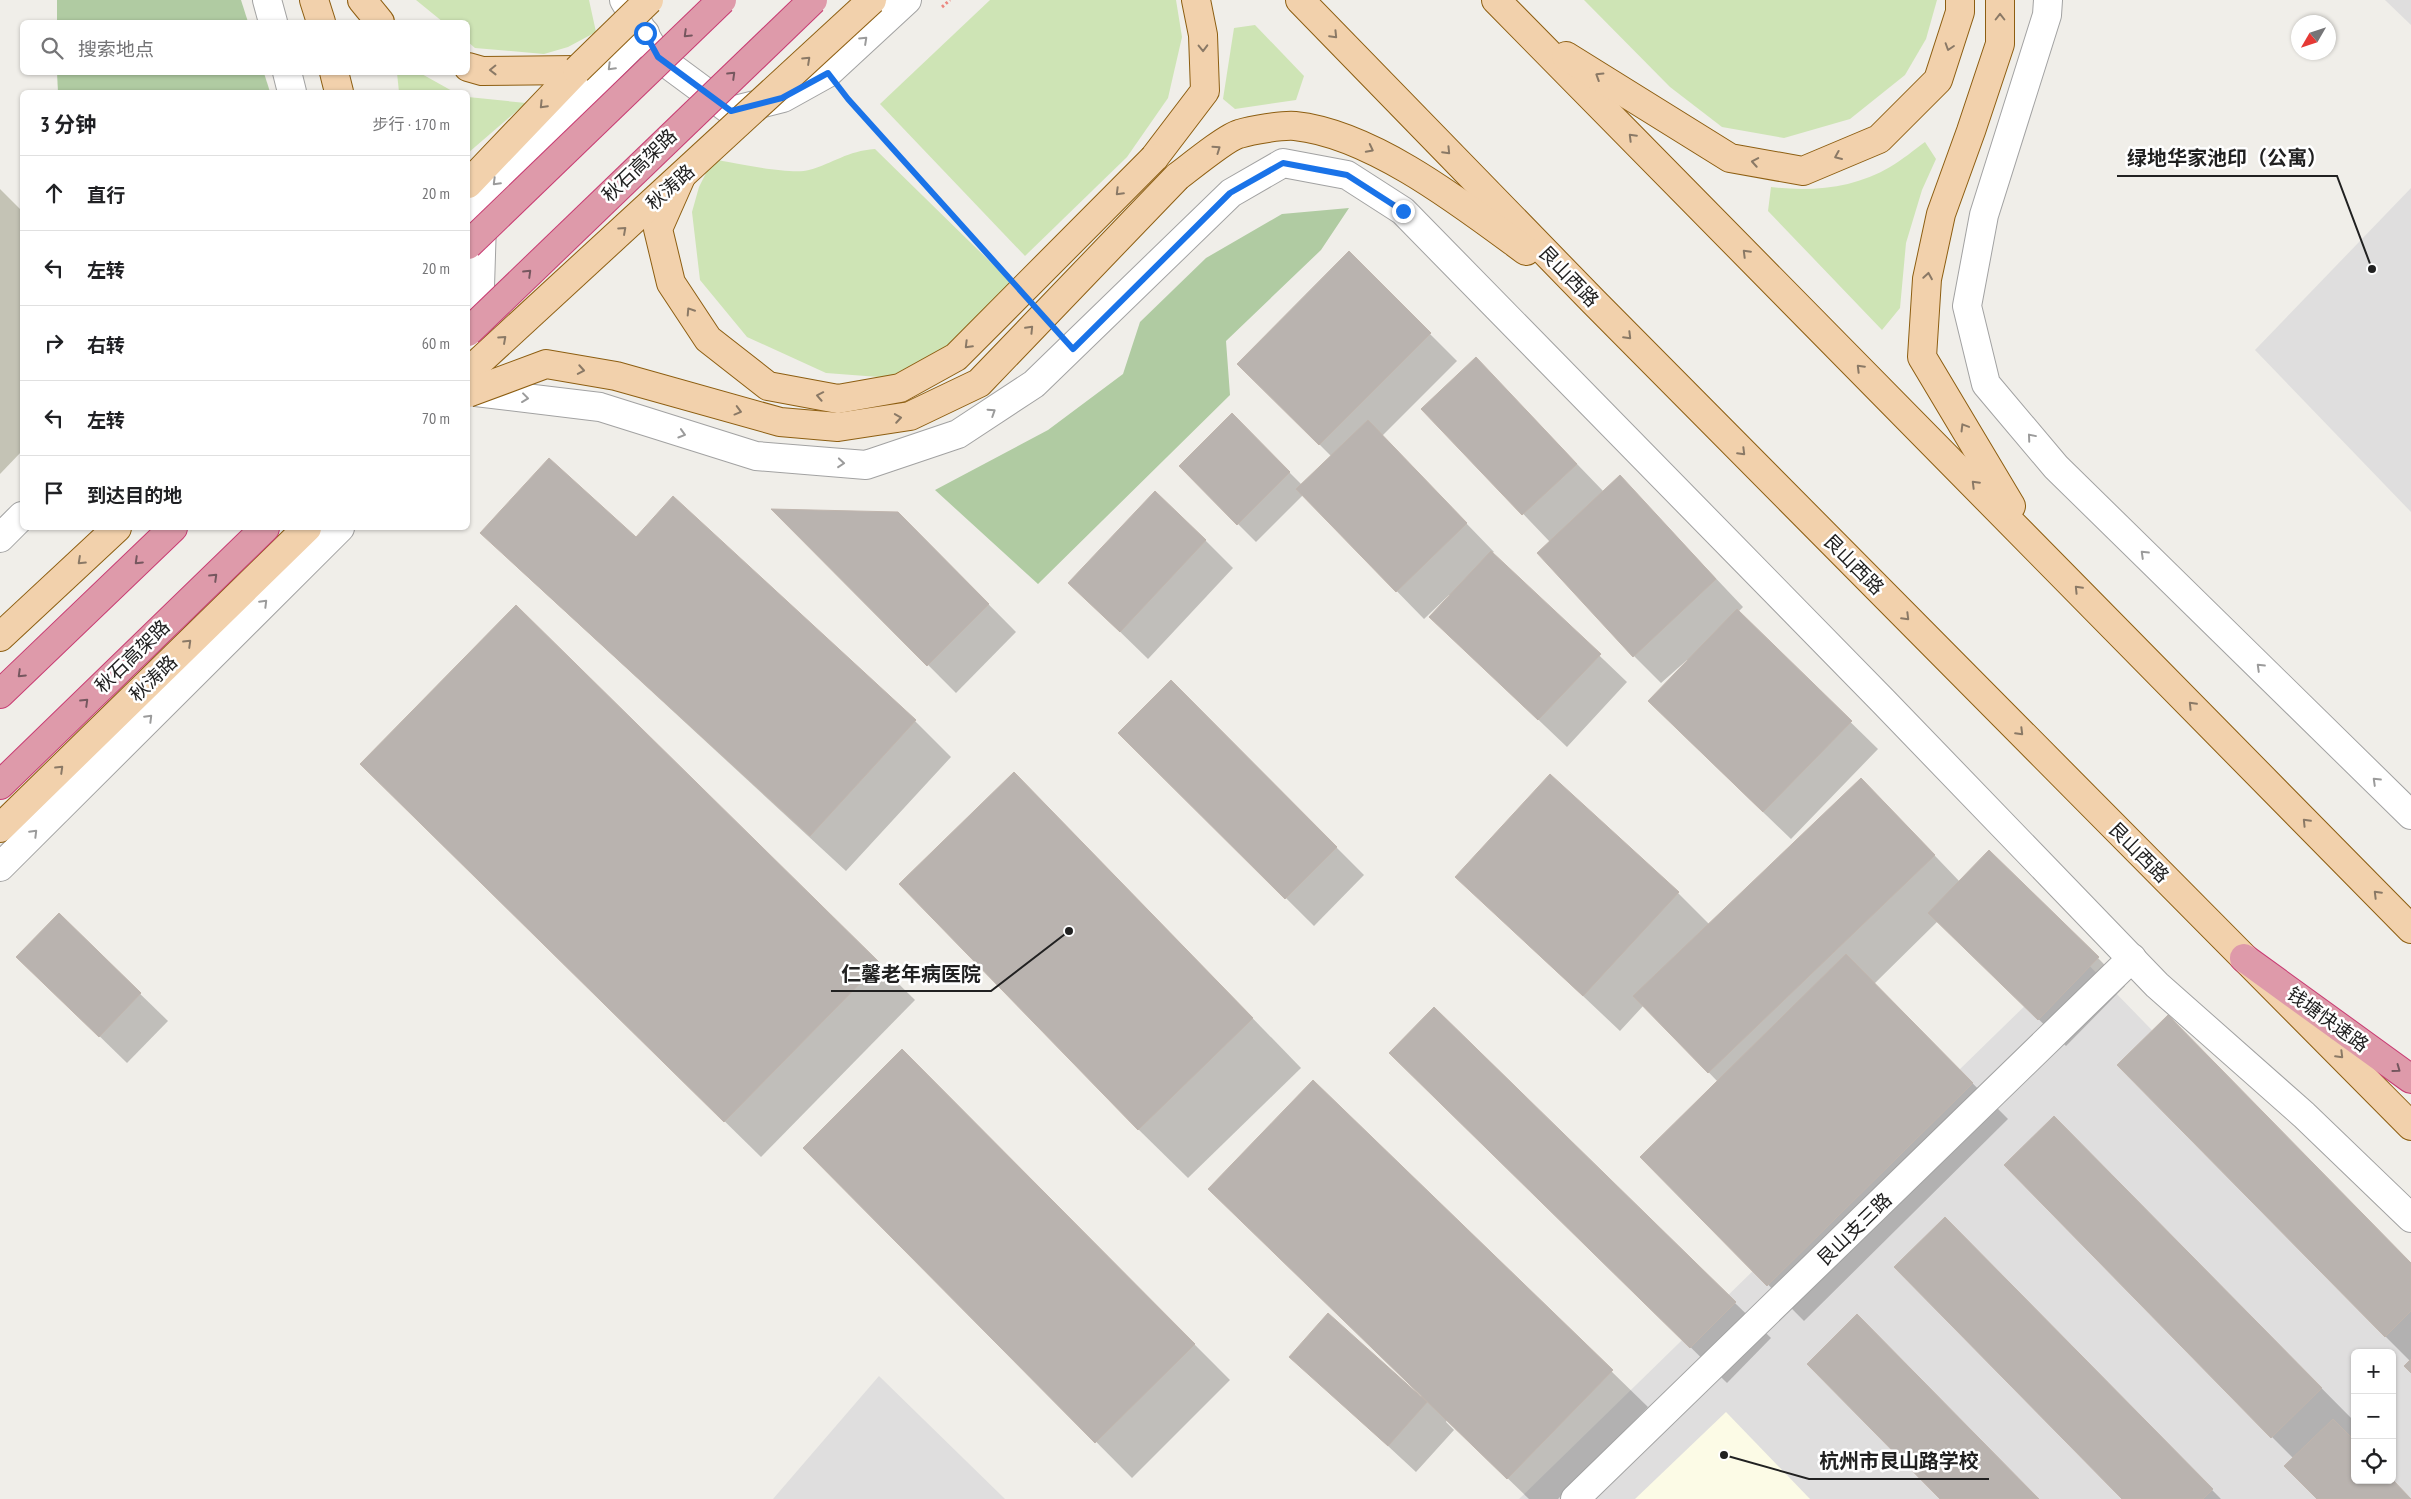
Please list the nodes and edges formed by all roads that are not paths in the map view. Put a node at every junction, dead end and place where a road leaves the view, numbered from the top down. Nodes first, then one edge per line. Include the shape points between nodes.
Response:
1 (267, 0) edge
2 (314, 0) edge
3 (362, 0) edge
4 (624, 0) edge
5 (649, 0) edge
6 (722, 0) edge
7 (812, 0) edge
8 (872, 0) edge
9 (907, 0) edge
10 (1196, 0) edge
11 (1300, 0) edge
12 (1496, 0) edge
13 (1960, 0) edge
14 (2000, 0) edge
15 (2048, 0) edge
16 (272, 20) edge
17 (320, 20) edge
18 (378, 20) edge
19 (1527, 31) junction
20 (645, 33) junction
21 (658, 57) junction
22 (470, 67) edge
23 (576, 70) junction
24 (288, 75) edge
25 (335, 75) edge
26 (292, 90) edge
27 (338, 90) edge
28 (681, 177) junction
29 (470, 182) edge
30 (470, 206) edge
31 (470, 243) edge
32 (1594, 302) junction
33 (470, 330) edge
34 (470, 375) edge
35 (470, 387) edge
36 (470, 388) edge
37 (470, 388) edge
38 (20, 518) edge
39 (115, 530) edge
40 (171, 530) edge
41 (263, 530) edge
42 (305, 530) edge
43 (338, 530) edge
44 (0, 538) edge
45 (2034, 544) junction
46 (0, 637) edge
47 (0, 694) edge
48 (0, 785) edge
49 (2411, 815) edge
50 (0, 828) edge
51 (0, 867) edge
52 (2411, 929) edge
53 (2132, 958) junction
54 (2244, 958) junction
55 (2411, 1080) edge
56 (2411, 1126) edge
57 (2411, 1218) edge
58 (1575, 1499) edge

1 - 16 street
2 - 17 main road
3 - 18 main road
4 - 20 street
5 - 23 main road, bridge
6 -> 31 highway, bridge
33 -> 7 highway, 秋石高架路, bridge
28 -> 8 main road, 秋涛路, bridge
21 -> 9 street via 731,111 782,98 828,73
10 -> 28 main road, bridge via 1203,35 1204,90 1159,150 956,357 900,388 838,399 768,386 708,339 672,283 658,229
11 -> 32 main road, 艮山西路
12 - 19 main road
13 -> 19 main road via 1960,12 1938,80 1879,139 1804,171 1730,158
45 -> 14 main road via 1922,357 1927,279 1941,214 2000,44
49 -> 15 street via 2056,467 1986,384 1967,306 1984,215 2047,15
45 -> 19 main road
20 - 21 street
20 -> 30 street
21 - 34 street via 482,224
23 -> 22 main road
23 -> 29 main road
24 - 26 street
25 - 27 main road
35 -> 28 main road, 秋涛路, bridge
36 -> 32 main road, bridge via 546,364 616,376 780,422 838,427 910,416 979,383 1177,177 1237,134 1294,126 1348,138 1397,164 1474,212
32 -> 54 main road, 艮山西路
37 -> 53 street via 600,407 756,456 866,464 958,434 1034,384 1230,193 1283,163 1347,175 1403,211
38 - 44 street
39 -> 46 main road
40 -> 47 highway
48 -> 41 highway, 秋石高架路
50 -> 42 main road, 秋涛路
51 -> 43 street
52 -> 45 main road
53 - 57 street via 2157,985 2304,1115
53 - 58 street, 艮山支三路
54 -> 55 highway, 钱塘快速路
54 -> 56 main road, 艮山西路

